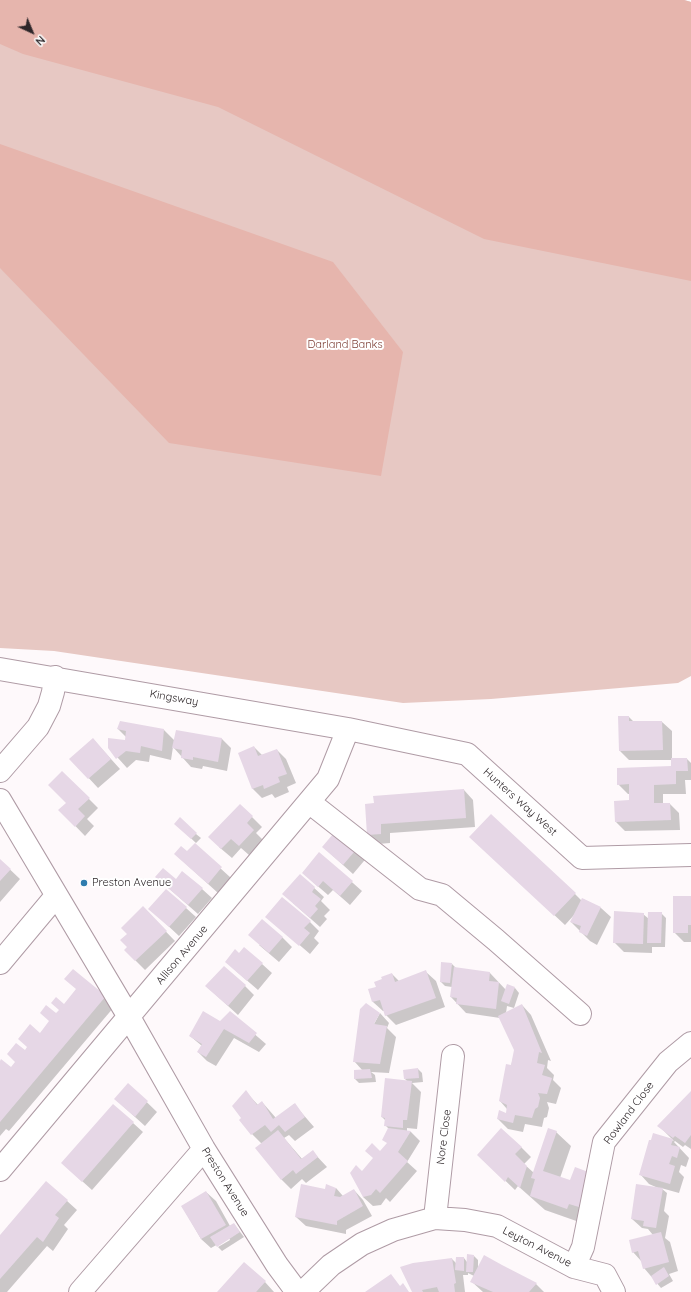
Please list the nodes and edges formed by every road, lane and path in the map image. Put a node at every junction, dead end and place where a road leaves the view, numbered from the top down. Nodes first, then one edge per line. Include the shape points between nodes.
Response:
1 (0, 669) edge
2 (55, 677) junction
3 (348, 729) junction
4 (0, 771) edge
5 (0, 800) edge
6 (309, 802) junction
7 (691, 855) edge
8 (56, 896) junction
9 (0, 963) edge
10 (580, 1014) dead end
11 (129, 1017) junction
12 (691, 1042) edge
13 (453, 1056) dead end
14 (204, 1149) junction
15 (0, 1170) edge
16 (435, 1218) junction
17 (574, 1267) junction
18 (80, 1292) edge
19 (297, 1292) edge
20 (303, 1292) edge
21 (614, 1292) edge

1 - 2 street, Kingsway
2 - 3 street, Kingsway
2 - 4 street via 49,706 38,727
3 - 6 street, Allison Avenue via 328,779
3 - 7 street, Hunters Way West via 467,754 582,858
5 - 8 street, Preston Avenue
6 - 10 street via 420,889 442,895
6 - 11 street, Allison Avenue
8 - 9 street
8 - 11 street, Preston Avenue
11 - 14 street, Preston Avenue
11 - 15 street, Allison Avenue
12 - 17 street, Rowland Close via 668,1062 604,1142 583,1247
13 - 16 street, Nore Close
14 - 18 street
14 - 19 street, Preston Avenue via 277,1265
16 - 17 street, Leyton Avenue via 497,1226
16 - 20 street, Leyton Avenue via 392,1230 362,1244 331,1265
17 - 21 street, Leyton Avenue via 606,1275

